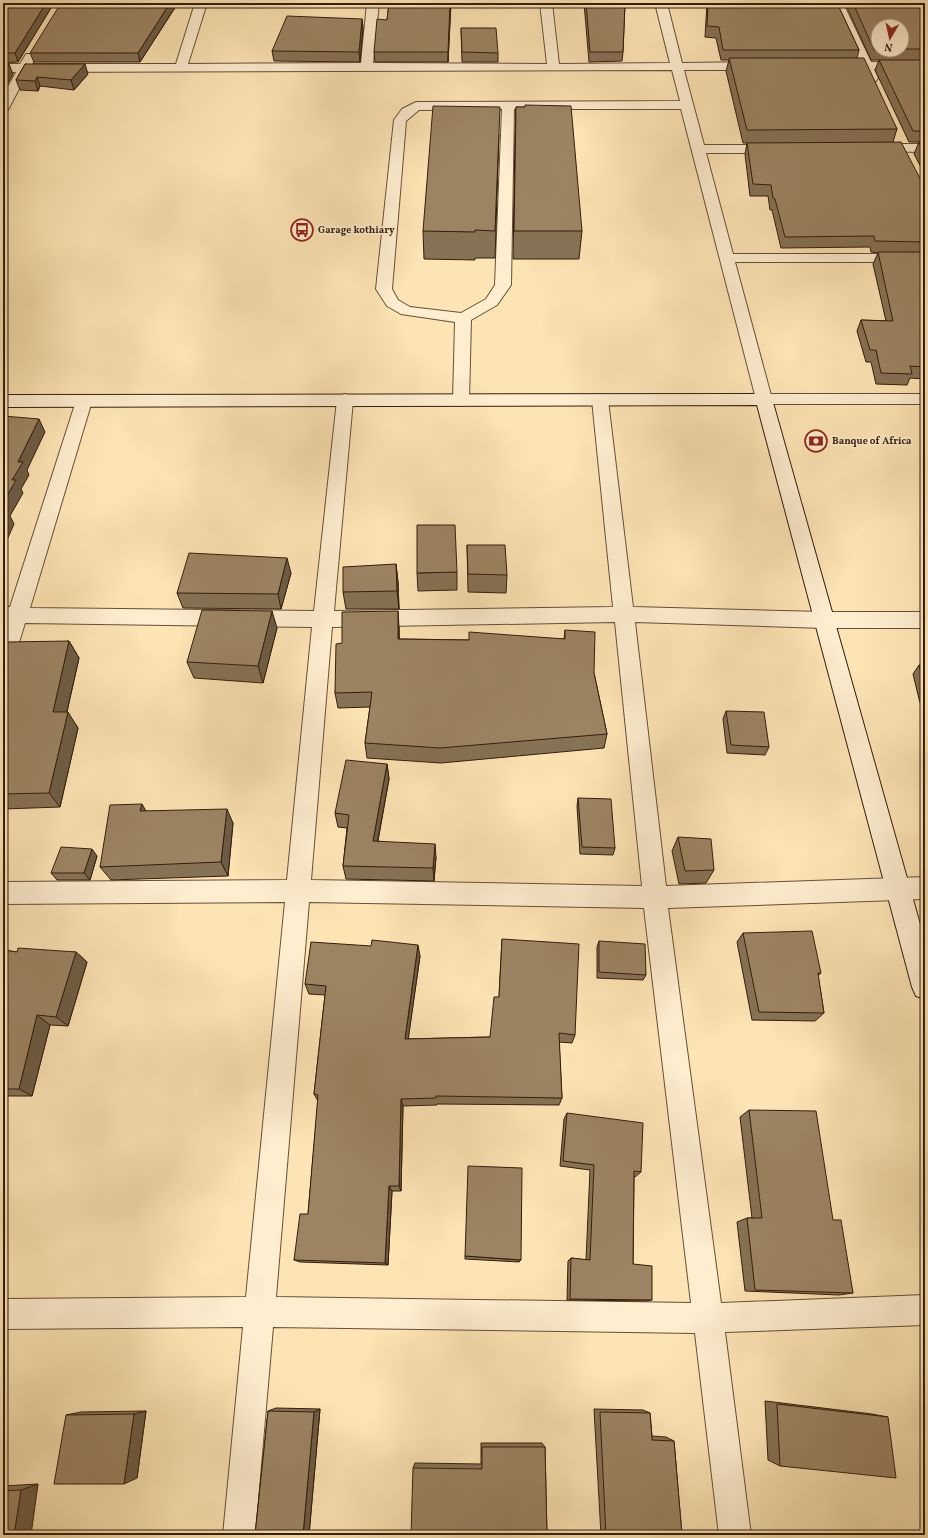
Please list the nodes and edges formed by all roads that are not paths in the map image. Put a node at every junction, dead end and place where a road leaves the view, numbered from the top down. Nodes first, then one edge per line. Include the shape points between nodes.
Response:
1 (202, 3) edge
2 (373, 3) edge
3 (546, 3) edge
4 (661, 3) edge
5 (837, 3) edge
6 (35, 49) edge
7 (925, 65) edge
8 (678, 66) junction
9 (772, 66) edge
10 (828, 66) edge
11 (867, 66) junction
12 (181, 67) junction
13 (367, 67) junction
14 (3, 68) edge
15 (23, 68) junction
16 (553, 68) junction
17 (876, 86) edge
18 (508, 105) junction
19 (688, 105) junction
20 (3, 108) edge
21 (897, 134) edge
22 (793, 148) edge
23 (864, 148) edge
24 (903, 148) junction
25 (925, 148) edge
26 (698, 149) junction
27 (911, 162) edge
28 (728, 258) junction
29 (925, 258) edge
30 (463, 318) junction
31 (764, 399) junction
32 (925, 399) edge
33 (345, 400) junction
34 (461, 400) junction
35 (600, 400) junction
36 (3, 401) edge
37 (84, 401) junction
38 (623, 614) junction
39 (10, 615) edge
40 (323, 618) junction
41 (824, 620) junction
42 (925, 620) edge
43 (3, 662) edge
44 (898, 888) junction
45 (925, 888) edge
46 (299, 891) junction
47 (3, 893) edge
48 (655, 898) junction
49 (925, 987) edge
50 (925, 1310) edge
51 (259, 1312) junction
52 (3, 1314) edge
53 (709, 1318) junction
54 (238, 1535) edge
55 (736, 1535) edge

1 - 12 street
2 - 13 street
3 - 16 street
4 - 8 street
5 - 11 street
6 - 15 street
7 - 11 street
8 - 9 street
8 - 16 street
8 - 19 street
10 - 11 street
11 - 17 street
12 - 13 street
12 - 15 street
13 - 16 street
14 - 15 street
15 - 20 street
18 - 19 street
18 - 30 street via 503,285 498,297 486,307
18 - 30 street via 416,106 400,120 384,289 392,303 406,311
19 - 26 street
21 - 24 street
22 - 26 street
23 - 24 street
24 - 25 street
24 - 27 street
26 - 28 street
28 - 29 street
28 - 31 street
30 - 34 street
31 - 32 street
31 - 35 street
31 - 41 street
33 - 34 street
33 - 37 street
33 - 40 street
34 - 35 street
35 - 38 street
36 - 37 street
37 - 39 street
38 - 40 street
38 - 41 street
38 - 48 street
39 - 40 street
39 - 43 street
40 - 46 street
41 - 42 street
41 - 44 street
44 - 45 street
44 - 48 street
44 - 49 street
46 - 47 street
46 - 48 street
46 - 51 street
48 - 53 street
50 - 53 street
51 - 52 street
51 - 53 street
51 - 54 street
53 - 55 street

